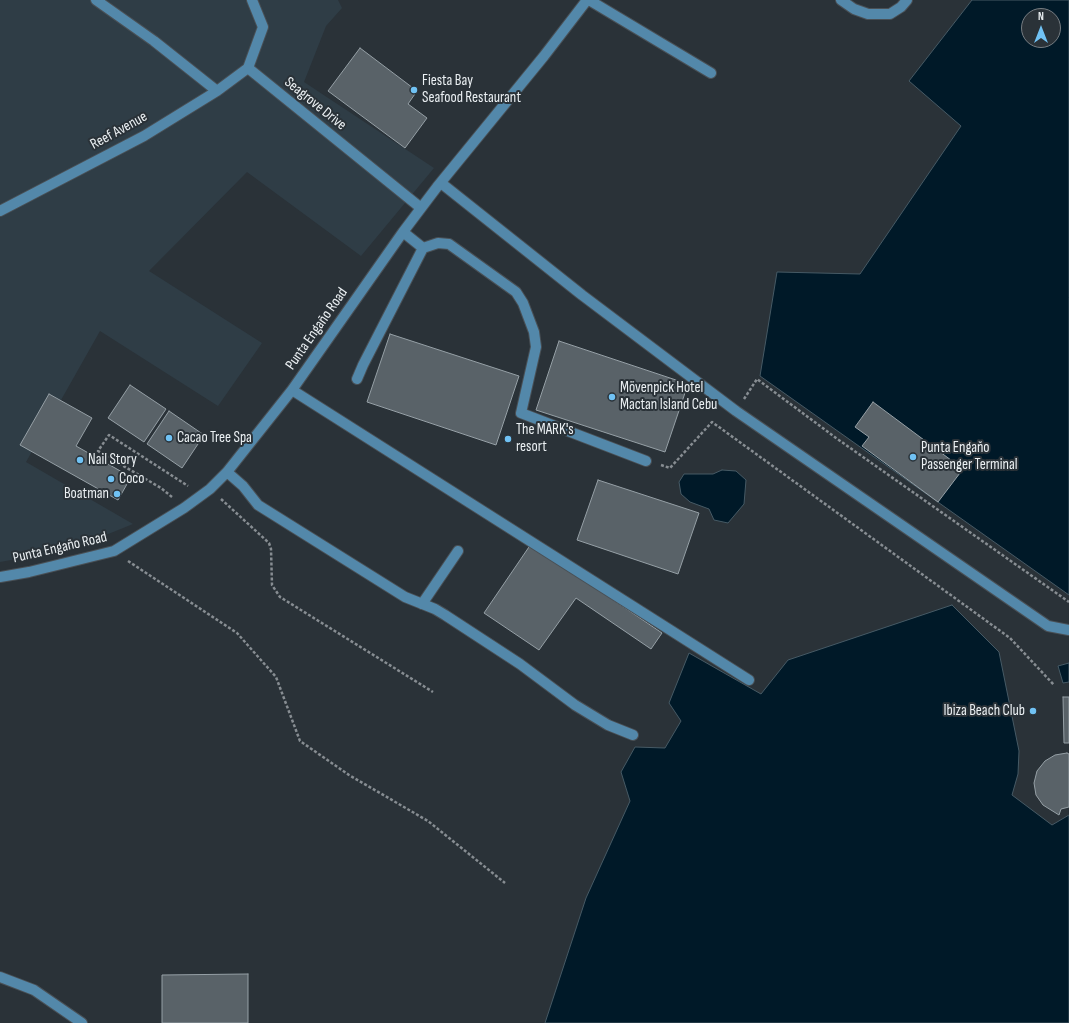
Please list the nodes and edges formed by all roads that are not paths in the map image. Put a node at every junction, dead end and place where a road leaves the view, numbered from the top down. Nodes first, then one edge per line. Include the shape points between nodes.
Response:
1 (96, 0) edge
2 (252, 0) edge
3 (588, 0) edge
4 (841, 0) edge
5 (907, 0) edge
6 (248, 68) junction
7 (712, 73) dead end
8 (217, 91) junction
9 (441, 183) junction
10 (421, 208) junction
11 (0, 211) edge
12 (402, 232) junction
13 (423, 248) junction
14 (357, 379) dead end
15 (292, 390) junction
16 (646, 461) road end
17 (227, 472) junction
18 (458, 551) dead end
19 (0, 577) edge
20 (422, 604) junction
21 (1069, 630) edge
22 (748, 680) dead end
23 (633, 736) dead end
24 (0, 977) edge
25 (82, 1023) edge

1 - 8 street via 154,41
2 - 6 street via 263,27
3 - 7 street
3 - 9 street, Punta Engaño Road
4 - 5 street via 854,9 868,14 890,14
6 - 8 street, Reef Avenue
6 - 10 street, Seagrove Drive
8 - 11 street, Reef Avenue via 144,136
9 - 10 street, Punta Engaño Road
9 - 21 street via 582,295 736,411 1048,626
10 - 12 street, Punta Engaño Road
12 - 13 street
12 - 15 street, Punta Engaño Road
13 - 14 street
13 - 16 street via 449,244 516,292 523,303 534,332 536,347 521,413
15 - 17 street, Punta Engaño Road
15 - 22 street
17 - 19 street, Punta Engaño Road via 184,508 114,551
17 - 20 street via 243,486 258,505 404,597
18 - 20 street
20 - 23 street via 445,615 520,664 575,705 608,725
24 - 25 street via 34,990

